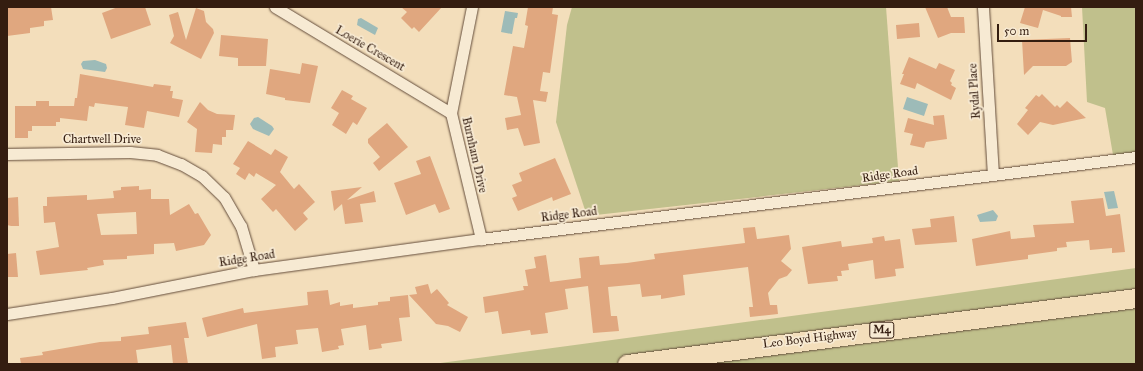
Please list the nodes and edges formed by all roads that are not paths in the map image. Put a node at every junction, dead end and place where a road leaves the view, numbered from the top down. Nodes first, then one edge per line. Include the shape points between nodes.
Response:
1 (275, 7) edge
2 (472, 7) edge
3 (983, 7) edge
4 (451, 113) junction
5 (7, 154) edge
6 (1136, 157) edge
7 (993, 174) junction
8 (481, 239) junction
9 (254, 270) junction
10 (1136, 298) edge
11 (7, 314) edge
12 (627, 364) edge

1 - 4 street, Loerie Crescent
2 - 4 street, Burnham Drive
3 - 7 street, Rydal Place
4 - 8 street, Burnham Drive
5 - 9 street, Chartwell Drive via 130,152 157,155 181,164 202,176 224,197 241,226
6 - 7 street, Ridge Road
7 - 8 street, Ridge Road
8 - 9 street, Ridge Road
9 - 11 street, Ridge Road via 112,298
10 - 12 highway, Leo Boyd Highway / M4

